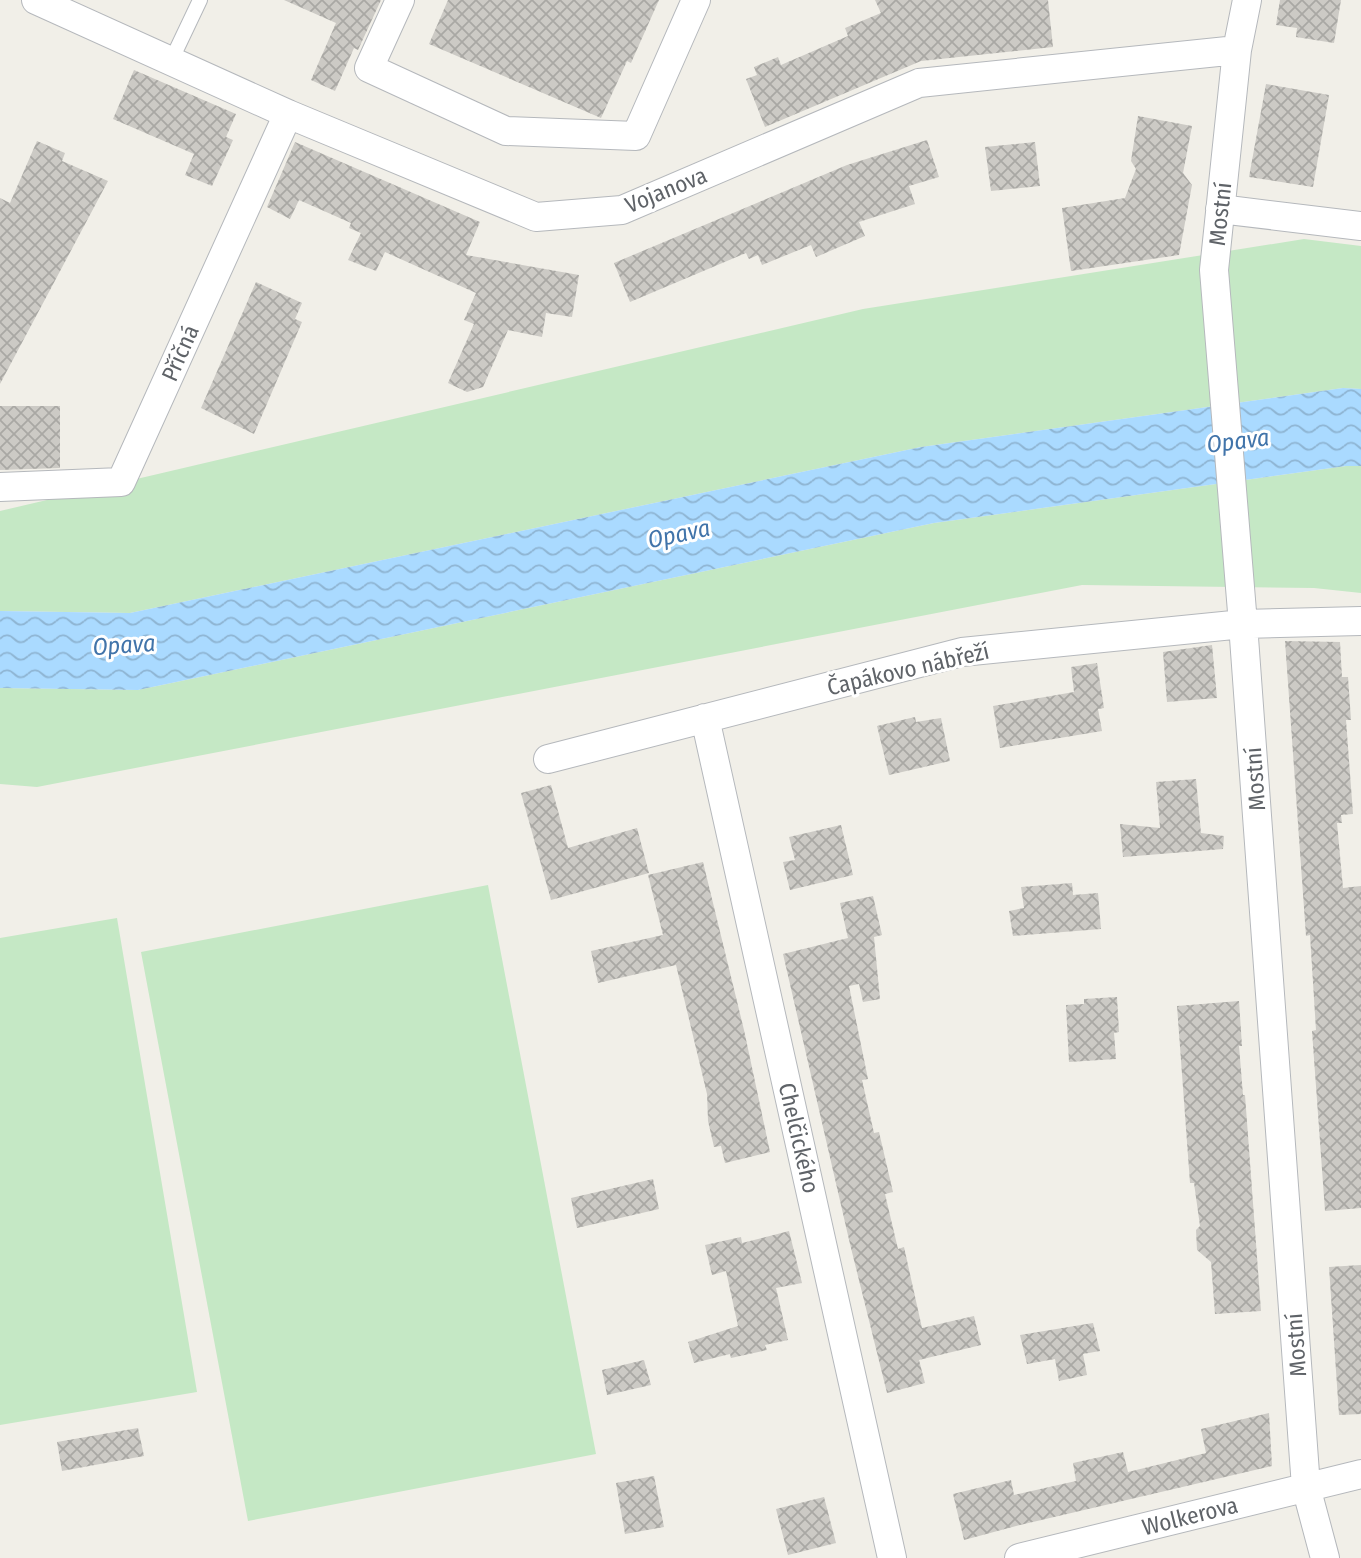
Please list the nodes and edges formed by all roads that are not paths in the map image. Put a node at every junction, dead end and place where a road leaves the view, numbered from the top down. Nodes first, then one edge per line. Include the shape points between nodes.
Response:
1 (36, 0) edge
2 (200, 0) edge
3 (400, 0) edge
4 (696, 0) edge
5 (1247, 0) edge
6 (1237, 50) junction
7 (171, 61) junction
8 (288, 114) junction
9 (1220, 209) junction
10 (1361, 226) edge
11 (0, 487) edge
12 (1361, 621) edge
13 (1243, 624) junction
14 (705, 718) junction
15 (548, 759) dead end
16 (1361, 1474) edge
17 (1306, 1487) junction
18 (892, 1558) edge
19 (1019, 1558) edge
20 (1325, 1558) edge

1 - 7 street, Vojanova
2 - 7 lane
3 - 4 street via 369,68 506,131 636,136
5 - 6 street, Mostní
6 - 8 street, Vojanova via 919,83 622,210 536,217
6 - 9 street, Mostní
7 - 8 street, Vojanova
8 - 11 street, Příčná via 121,482
9 - 10 street
9 - 13 street, Mostní via 1214,270
12 - 13 street, Čapákovo nábřeží
13 - 14 street, Čapákovo nábřeží via 962,652
13 - 17 street, Mostní
14 - 15 street, Čapákovo nábřeží
14 - 18 street, Chelčického
16 - 17 street, Wolkerova
17 - 19 street, Wolkerova
17 - 20 street, Mostní

